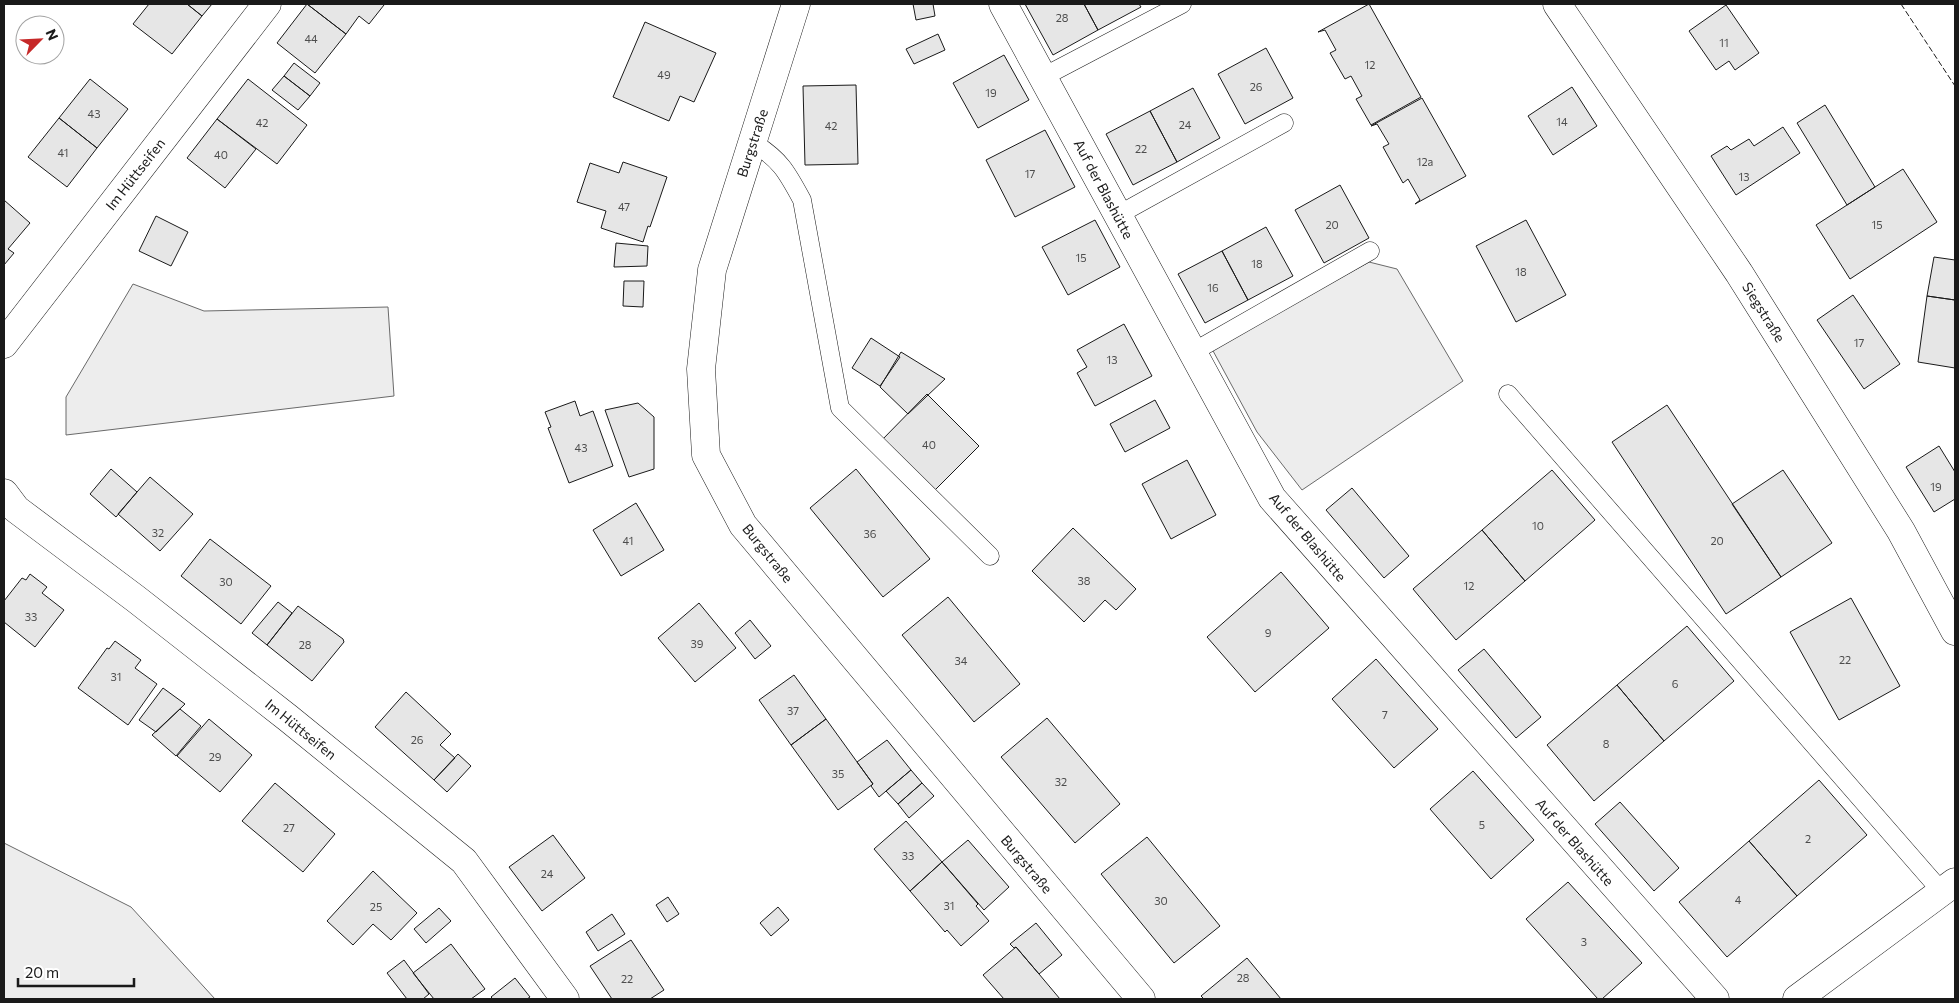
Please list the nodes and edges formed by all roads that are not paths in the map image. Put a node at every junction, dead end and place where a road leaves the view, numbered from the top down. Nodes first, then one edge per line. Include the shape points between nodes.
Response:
1 (268, 4) edge
2 (796, 4) edge
3 (1003, 4) edge
4 (1182, 4) edge
5 (1557, 4) edge
6 (1043, 76) junction
7 (1284, 123) dead end
8 (752, 142) junction
9 (1118, 215) junction
10 (1370, 251) dead end
11 (4, 344) edge
12 (1193, 352) junction
13 (1508, 394) dead end
14 (4, 492) edge
15 (990, 556) dead end
16 (1955, 630) edge
17 (1949, 887) edge
18 (564, 999) edge
19 (1141, 999) edge
20 (1715, 999) edge
21 (1797, 999) edge

1 - 11 street, Im Hüttseifen
2 - 8 street, Burgstraße
3 - 6 street, Auf der Blashütte
4 - 6 lane
5 - 16 street, Siegstraße via 1739,273 1901,531
6 - 9 street, Auf der Blashütte
7 - 9 lane
8 - 15 lane via 770,153 787,172 802,200 840,408
8 - 19 street, Burgstraße via 712,270 701,369 706,455 743,525
9 - 12 street, Auf der Blashütte
10 - 12 lane
12 - 20 street, Auf der Blashütte via 1272,498
13 - 17 lane
14 - 18 street, Im Hüttseifen via 16,509 288,718 464,861
17 - 21 street

